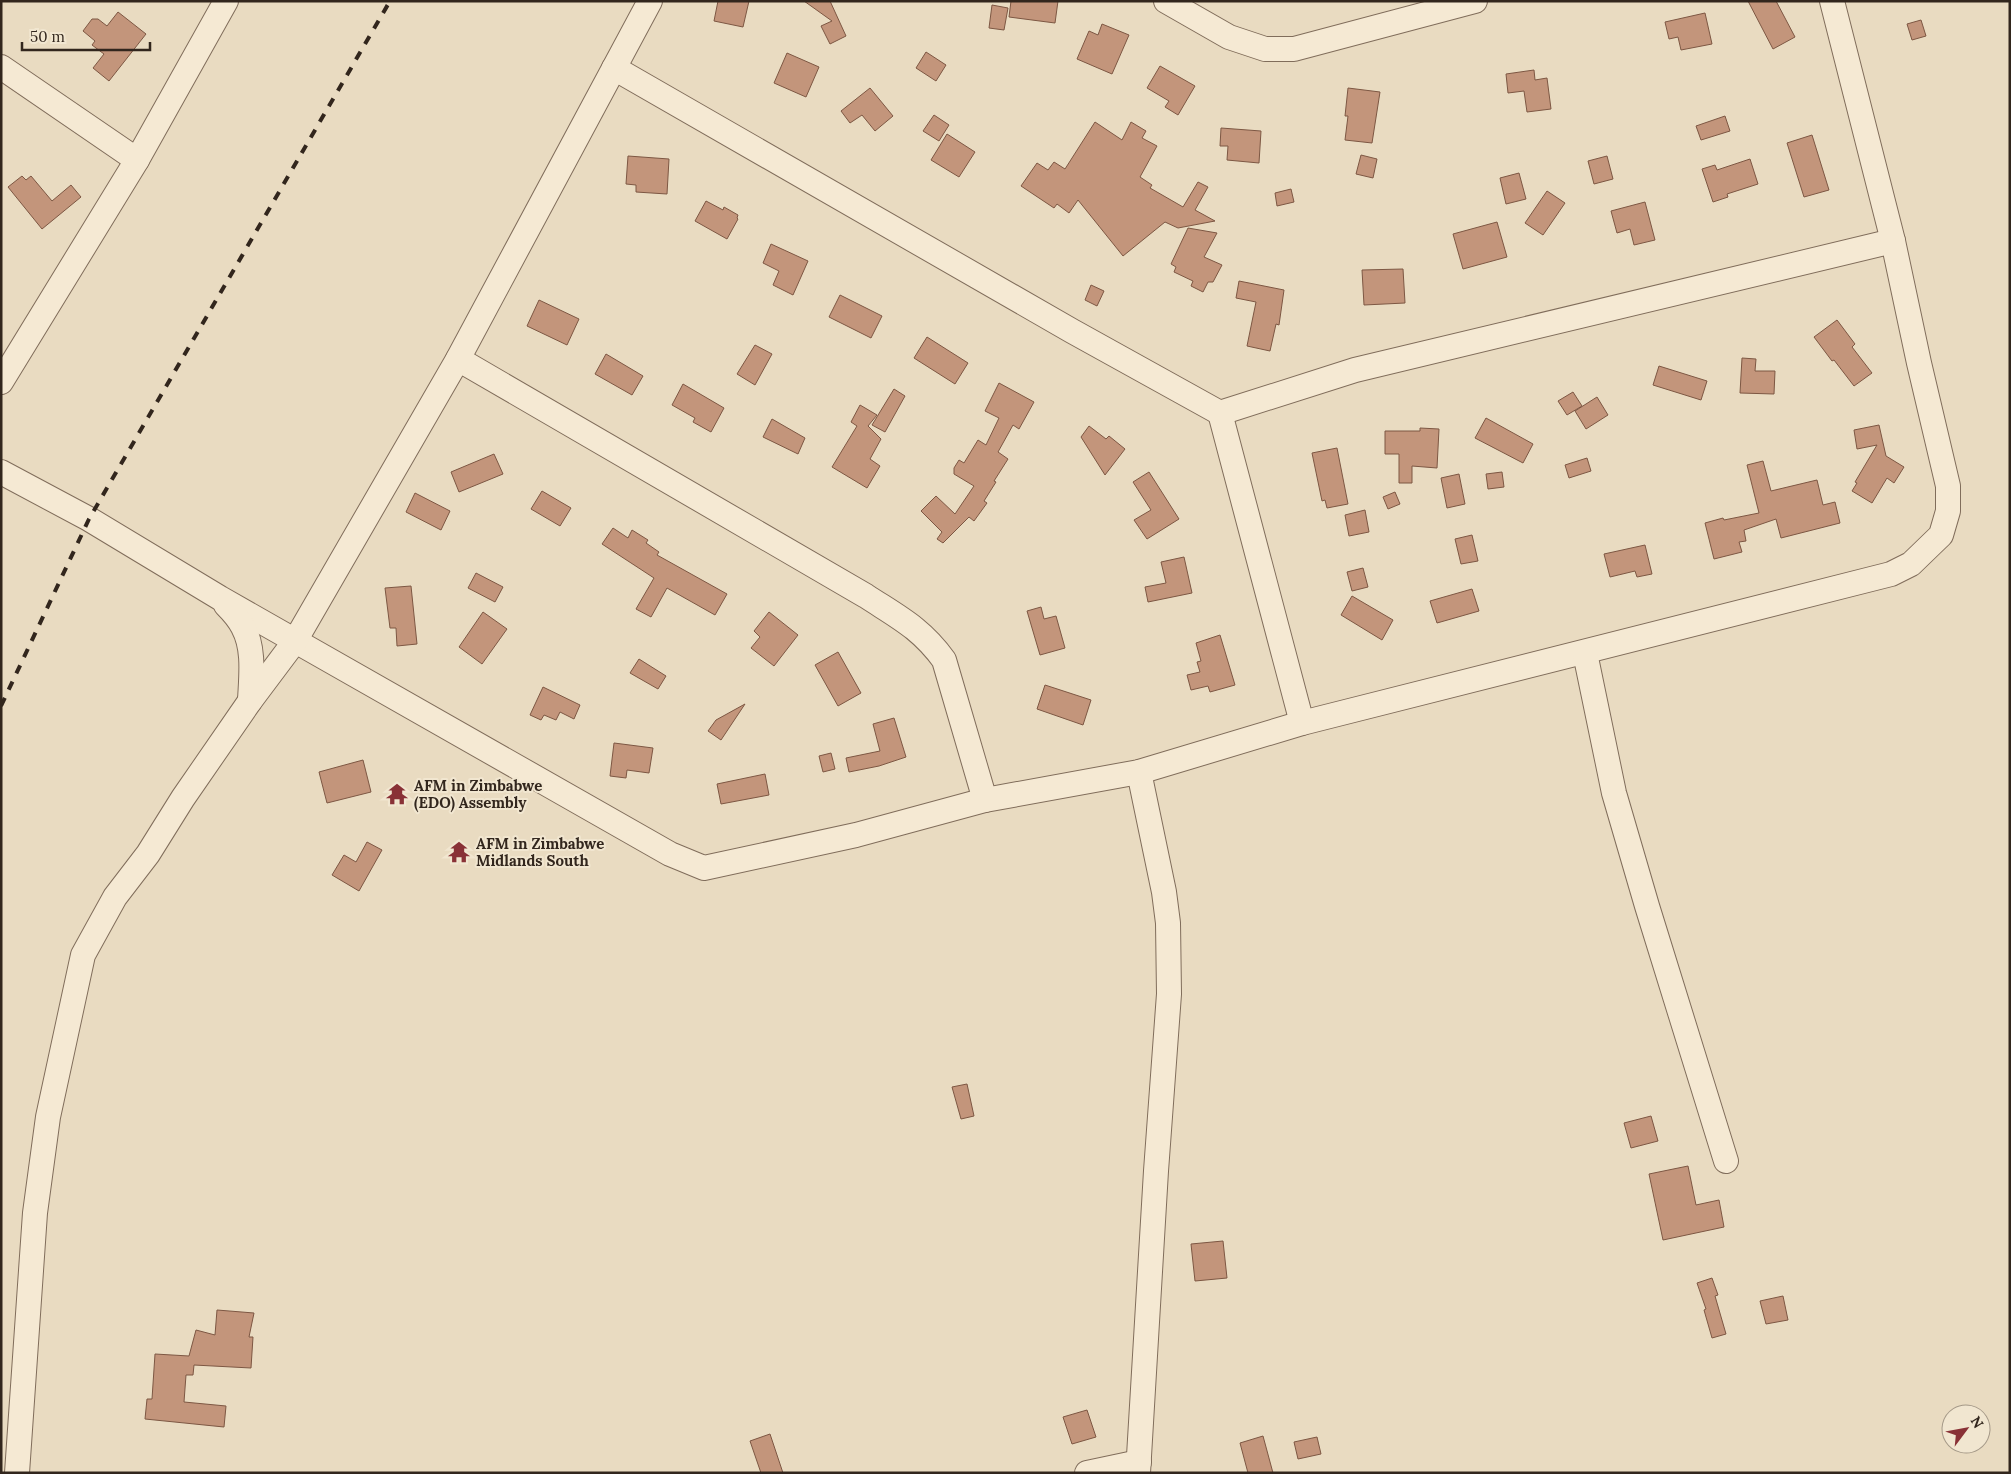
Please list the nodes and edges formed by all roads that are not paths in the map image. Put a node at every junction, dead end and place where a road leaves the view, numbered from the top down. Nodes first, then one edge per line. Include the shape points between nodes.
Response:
1 (226, 1) edge
2 (650, 1) edge
3 (1166, 1) edge
4 (1474, 1) edge
5 (1832, 1) edge
6 (1, 67) edge
7 (614, 68) junction
8 (137, 160) junction
9 (1893, 241) junction
10 (458, 359) junction
11 (1, 382) edge
12 (1220, 413) junction
13 (1, 472) edge
14 (220, 598) junction
15 (295, 641) junction
16 (1585, 653) junction
17 (250, 701) junction
18 (1302, 724) junction
19 (1139, 772) junction
20 (985, 800) junction
21 (1726, 1160) dead end
22 (1139, 1468) edge
23 (16, 1473) edge
24 (1087, 1473) edge

1 - 8 street
2 - 7 street
3 - 4 street via 1229,37 1265,49 1294,49
5 - 9 street
6 - 8 street
7 - 10 street
7 - 12 street
8 - 11 street
9 - 12 street via 1355,370
9 - 16 street via 1948,486 1948,510 1941,535 1912,564 1891,574
10 - 15 street
10 - 20 street via 858,591 918,630 944,660
12 - 18 street
13 - 14 street via 89,519
14 - 15 street
14 - 17 street via 243,627 250,645
15 - 17 street
15 - 20 street via 670,854 704,868 856,835
16 - 18 street
16 - 21 street via 1617,802
17 - 23 street via 182,798 148,854 114,897 83,955 48,1117 35,1213
18 - 19 street
19 - 20 street
19 - 22 street via 1164,892 1169,994
22 - 24 street

